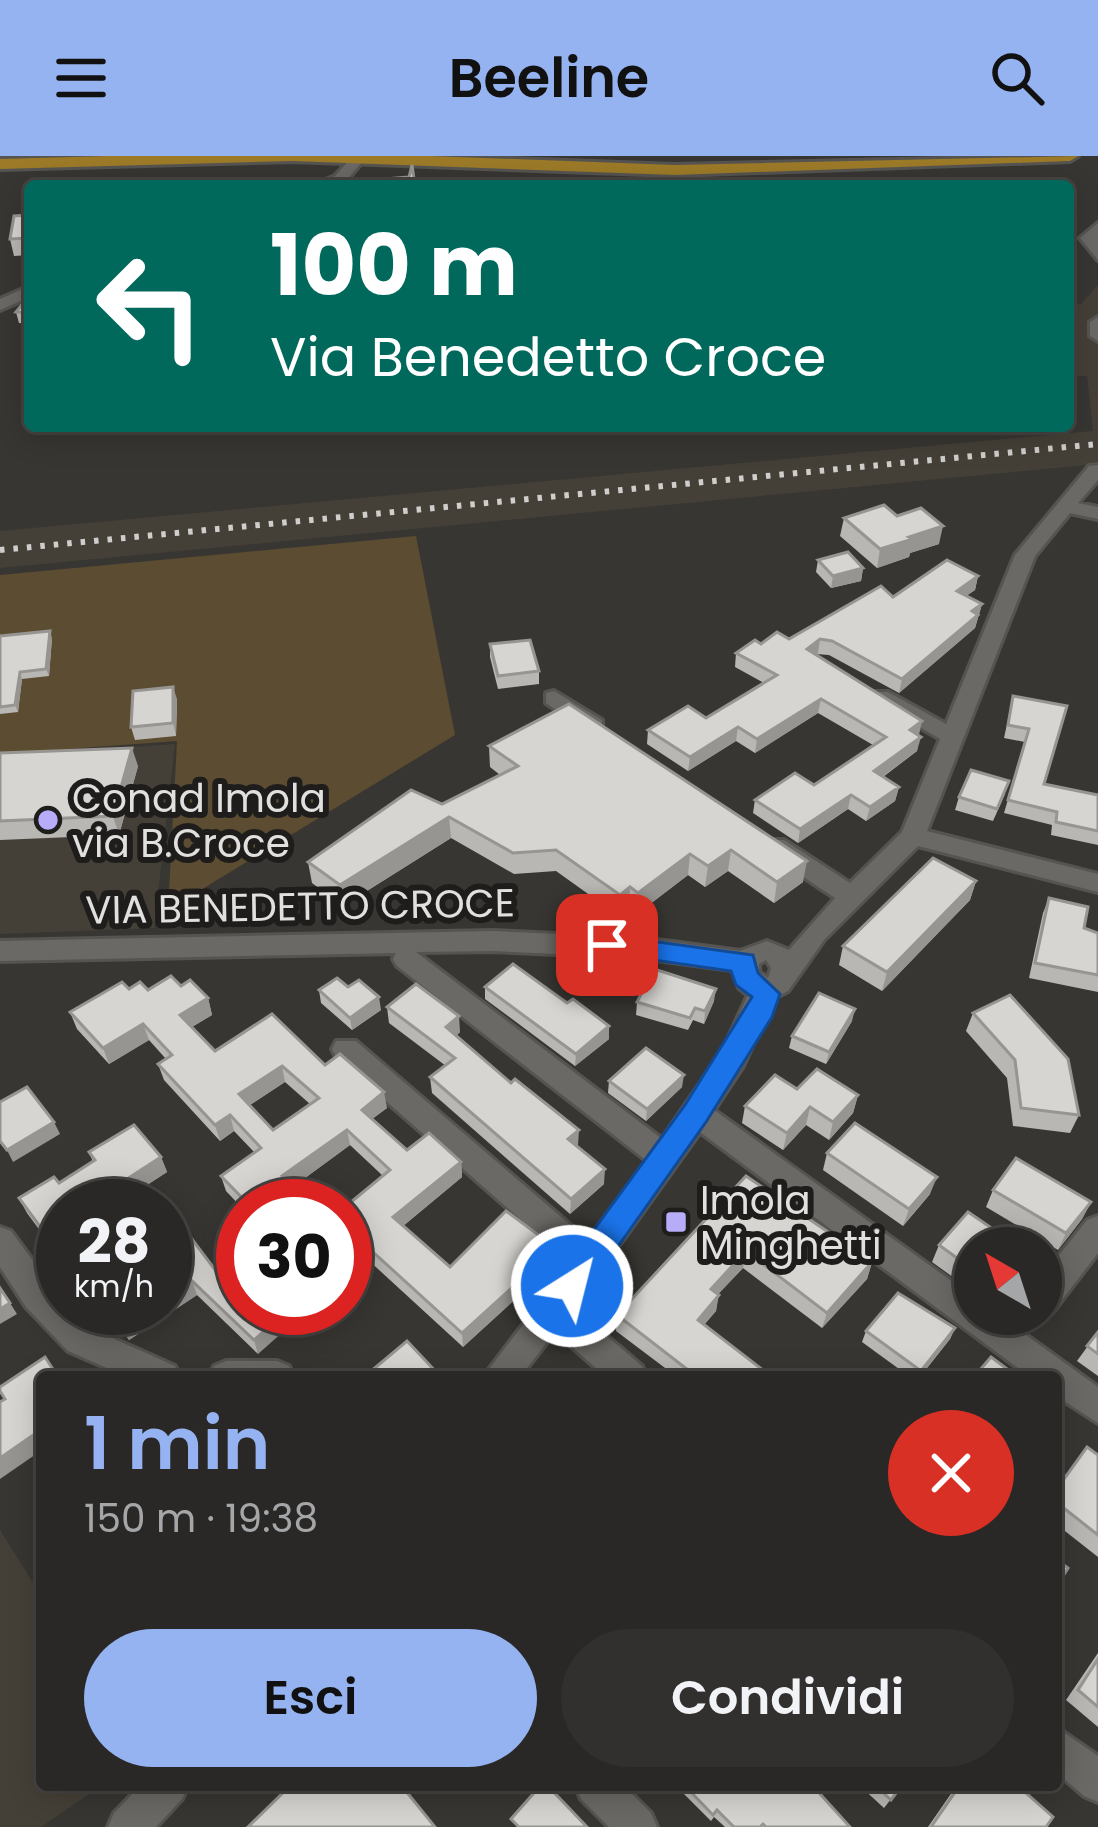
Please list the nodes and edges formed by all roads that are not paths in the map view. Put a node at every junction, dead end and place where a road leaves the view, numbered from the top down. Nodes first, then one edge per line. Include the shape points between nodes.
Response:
1 (359, 157) edge
2 (1061, 157) edge
3 (1095, 163) dead end
4 (0, 164) edge
5 (340, 179) joint
6 (337, 180) edge
7 (1098, 227) edge
8 (1098, 255) edge
9 (1098, 322) edge
10 (1098, 336) edge
11 (1096, 470) edge
12 (1068, 507) junction
13 (1098, 513) edge
14 (861, 687) edge
15 (554, 698) dead end
16 (955, 738) junction
17 (616, 739) edge
18 (754, 832) edge
19 (914, 836) junction
20 (1098, 883) edge
21 (852, 898) junction
22 (0, 951) edge
23 (406, 959) dead end
24 (767, 969) junction
25 (346, 1049) dead end
26 (696, 1113) junction
27 (664, 1157) junction
28 (1098, 1228) edge
29 (0, 1241) edge
30 (590, 1262) junction
31 (1062, 1275) edge
32 (553, 1310) junction
33 (1017, 1335) edge
34 (1011, 1343) junction
35 (150, 1371) edge
36 (505, 1371) edge
37 (623, 1371) edge
38 (1043, 1371) edge
39 (1062, 1751) edge
40 (1098, 1782) edge
41 (162, 1791) edge
42 (601, 1791) edge
43 (128, 1827) edge
44 (637, 1827) edge

1 - 2 main road via 693,170
1 - 4 main road
1 - 5 street
2 - 3 main road
5 - 6 street
7 - 8 street via 1088,238
9 - 10 street
11 - 12 street
12 - 13 street
12 - 16 street via 1025,555
14 - 16 street
15 - 17 street
16 - 19 street
18 - 21 street
19 - 20 street
19 - 21 street
21 - 24 street
22 - 24 street, VIA BENEDETTO CROCE via 493,941 642,948
23 - 27 street
24 - 26 street via 763,1010
25 - 30 street
26 - 27 street
26 - 34 street
27 - 30 street
28 - 31 street
29 - 35 street via 37,1297 80,1340
30 - 32 street
32 - 36 street
32 - 37 street
33 - 34 street
34 - 38 street
39 - 40 street
41 - 43 street
42 - 44 street

